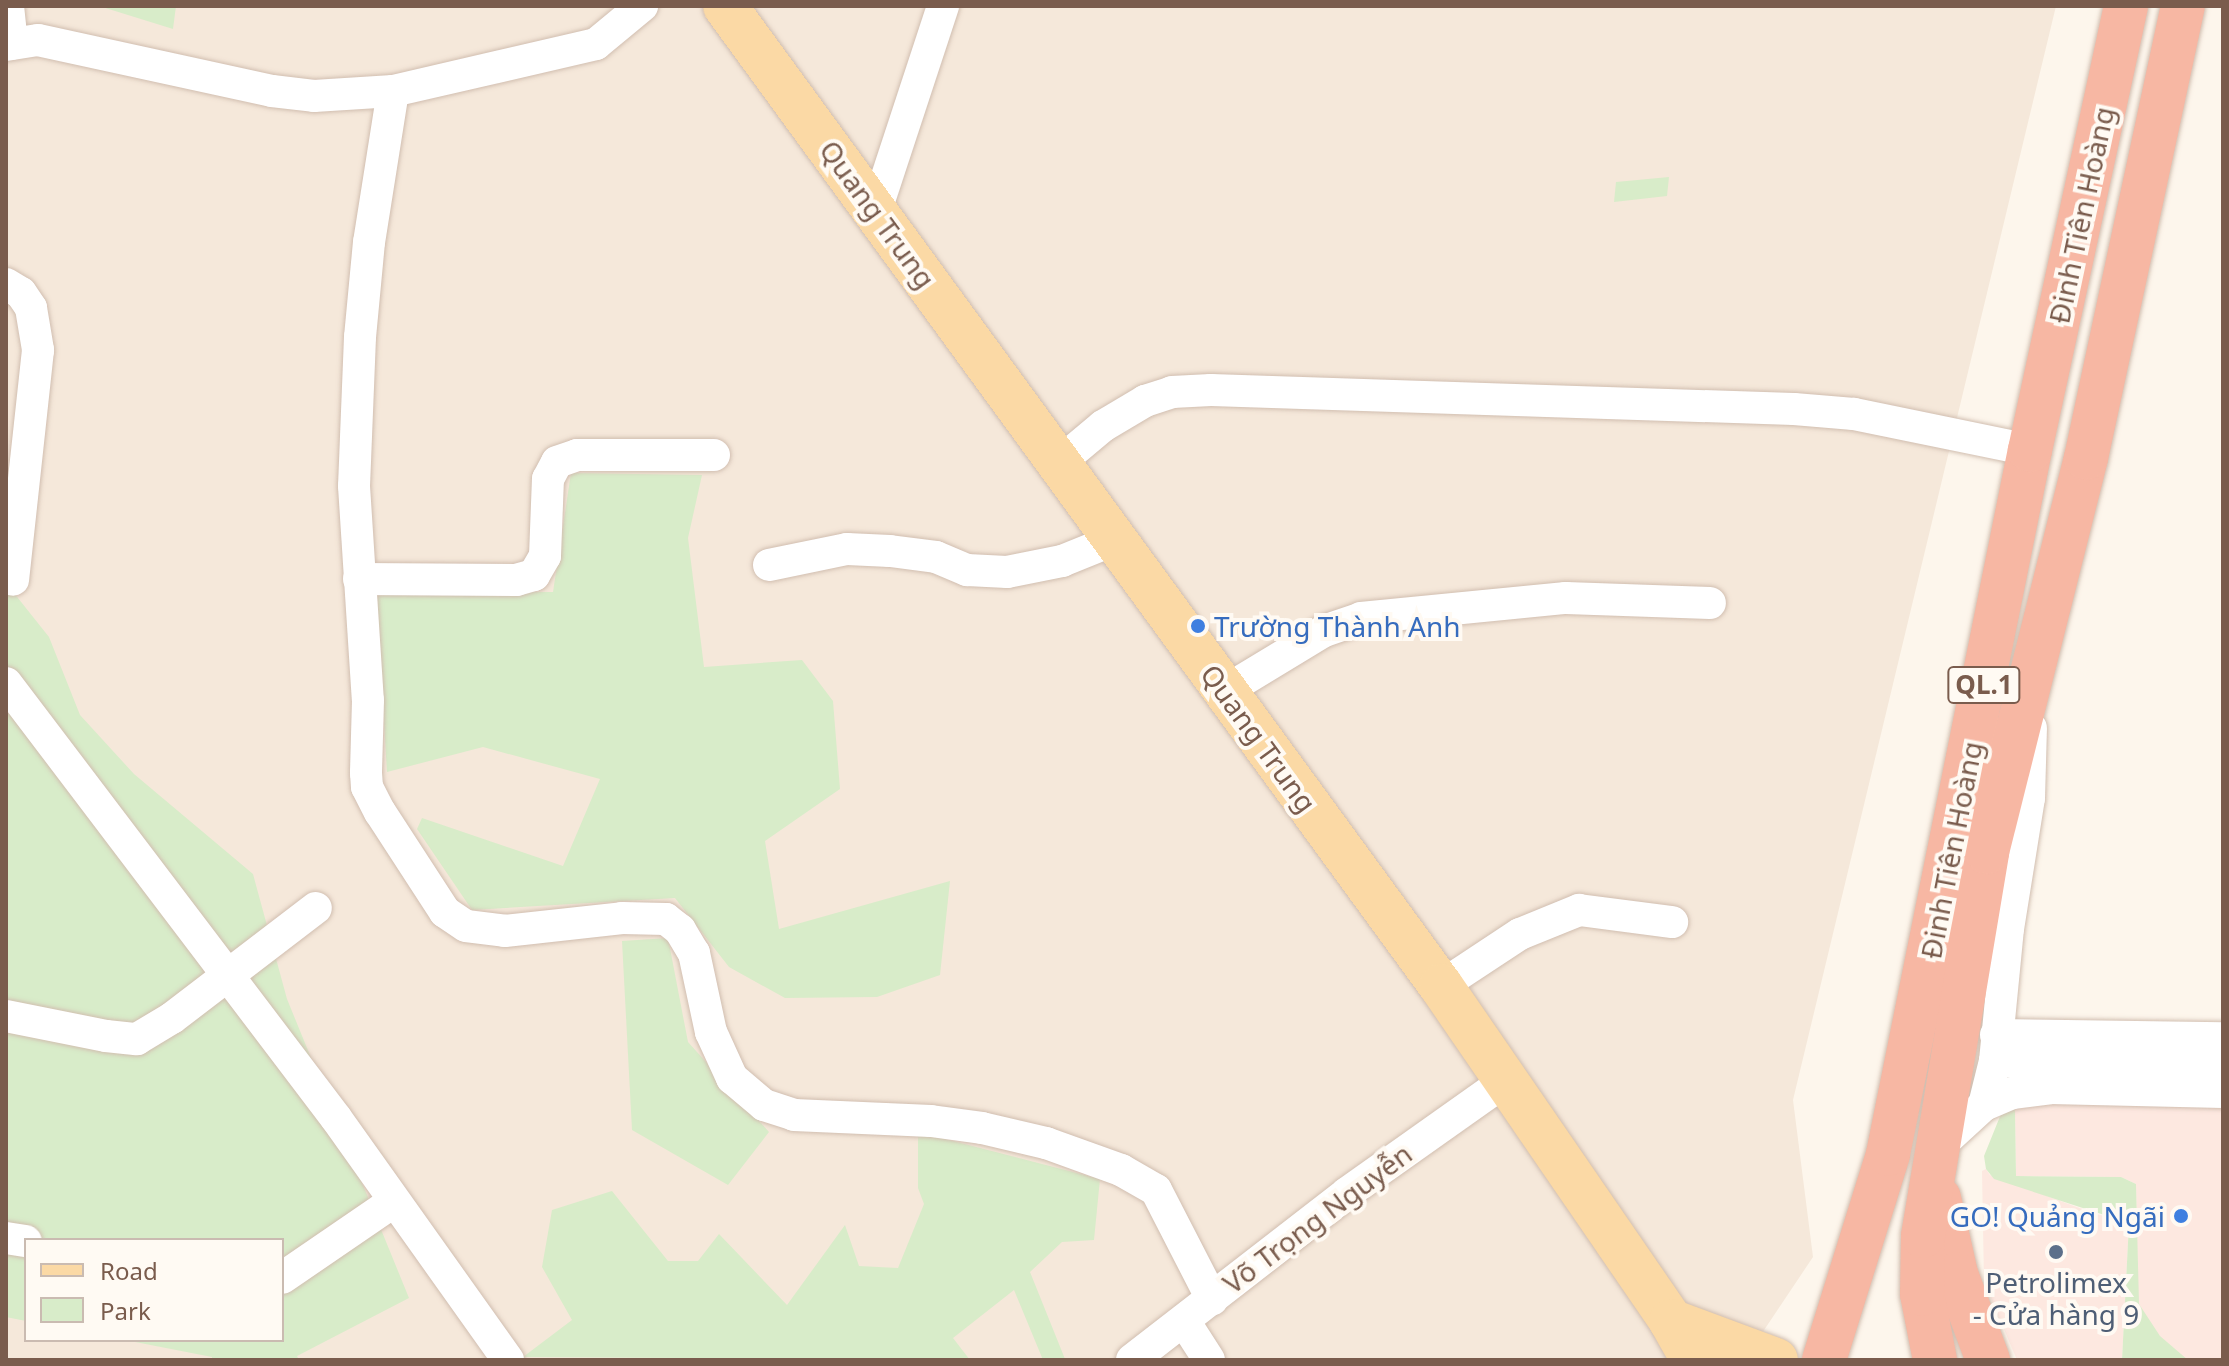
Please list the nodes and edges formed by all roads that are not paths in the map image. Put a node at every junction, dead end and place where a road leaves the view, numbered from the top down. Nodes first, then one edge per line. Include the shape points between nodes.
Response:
1 (8, 6) edge
2 (642, 6) edge
3 (725, 6) edge
4 (943, 6) edge
5 (2126, 6) edge
6 (2183, 6) edge
7 (9, 44) edge
8 (393, 91) junction
9 (876, 210) junction
10 (6, 284) edge
11 (2030, 450) junction
12 (714, 455) dead end
13 (1060, 462) junction
14 (1114, 540) junction
15 (769, 565) dead end
16 (359, 579) junction
17 (13, 580) dead end
18 (1710, 603) dead end
19 (2033, 668) junction
20 (6, 683) edge
21 (1225, 691) junction
22 (316, 908) dead end
23 (1672, 922) dead end
24 (227, 976) junction
25 (1441, 986) junction
26 (6, 1016) edge
27 (2223, 1038) edge
28 (1996, 1048) junction
29 (2223, 1064) edge
30 (1505, 1081) junction
31 (2223, 1092) edge
32 (1984, 1105) junction
33 (1937, 1148) junction
34 (393, 1202) junction
35 (284, 1277) edge
36 (1212, 1299) junction
37 (1184, 1321) junction
38 (1671, 1321) junction
39 (508, 1360) edge
40 (1132, 1360) edge
41 (1209, 1360) edge
42 (1693, 1360) edge
43 (1776, 1360) edge
44 (1824, 1360) edge
45 (1935, 1360) edge
46 (1988, 1360) edge

1 - 7 street
2 - 8 street via 596,44
3 - 9 main road, Quang Trung
4 - 9 street
5 - 11 highway, Đinh Tiên Hoàng / QL.1
6 - 19 highway, Đinh Tiên Hoàng / QL.1 via 2086,458
7 - 8 street via 38,40 272,91 314,96
8 - 16 street via 360,337 354,486
9 - 13 main road, Quang Trung
10 - 17 street via 31,308 38,350
11 - 13 street via 1854,414 1794,409 1211,390 1172,392 1145,401 1103,426
11 - 44 highway, Đinh Tiên Hoàng / QL.1 via 1888,1154
12 - 16 street via 577,455 557,462 548,479 545,556 534,575 516,580
13 - 14 main road, Quang Trung
14 - 15 street via 1062,561 1007,572 967,570 921,555 847,549
14 - 21 main road, Quang Trung
16 - 36 street via 368,700 367,787 445,912 466,926 505,931 622,918 666,919 694,953 711,1032 732,1078 764,1105 794,1115 982,1128 1046,1143 1121,1170 1156,1190
18 - 21 street via 1566,598 1361,618 1324,631
19 - 28 street via 2029,798
19 - 33 highway, Đinh Tiên Hoàng / QL.1 via 1987,852
20 - 24 street
21 - 25 main road, Quang Trung
22 - 24 street
23 - 25 street via 1579,910 1520,934
24 - 26 street via 137,1039
24 - 34 street
25 - 30 main road, Quang Trung
27 - 28 street
28 - 29 street
28 - 32 street
30 - 36 street, Võ Trọng Nguyễn via 1347,1193
30 - 38 main road, Quang Trung
31 - 32 street via 2050,1088 2012,1093
32 - 33 street
33 - 45 highway, Đinh Tiên Hoàng / QL.1 via 1921,1265
33 - 46 highway via 1939,1196 1956,1274
34 - 35 street
34 - 39 street
36 - 37 street, Võ Trọng Nguyễn
37 - 40 street, Võ Trọng Nguyễn
37 - 41 street
38 - 42 main road, Quang Trung
38 - 43 main road

